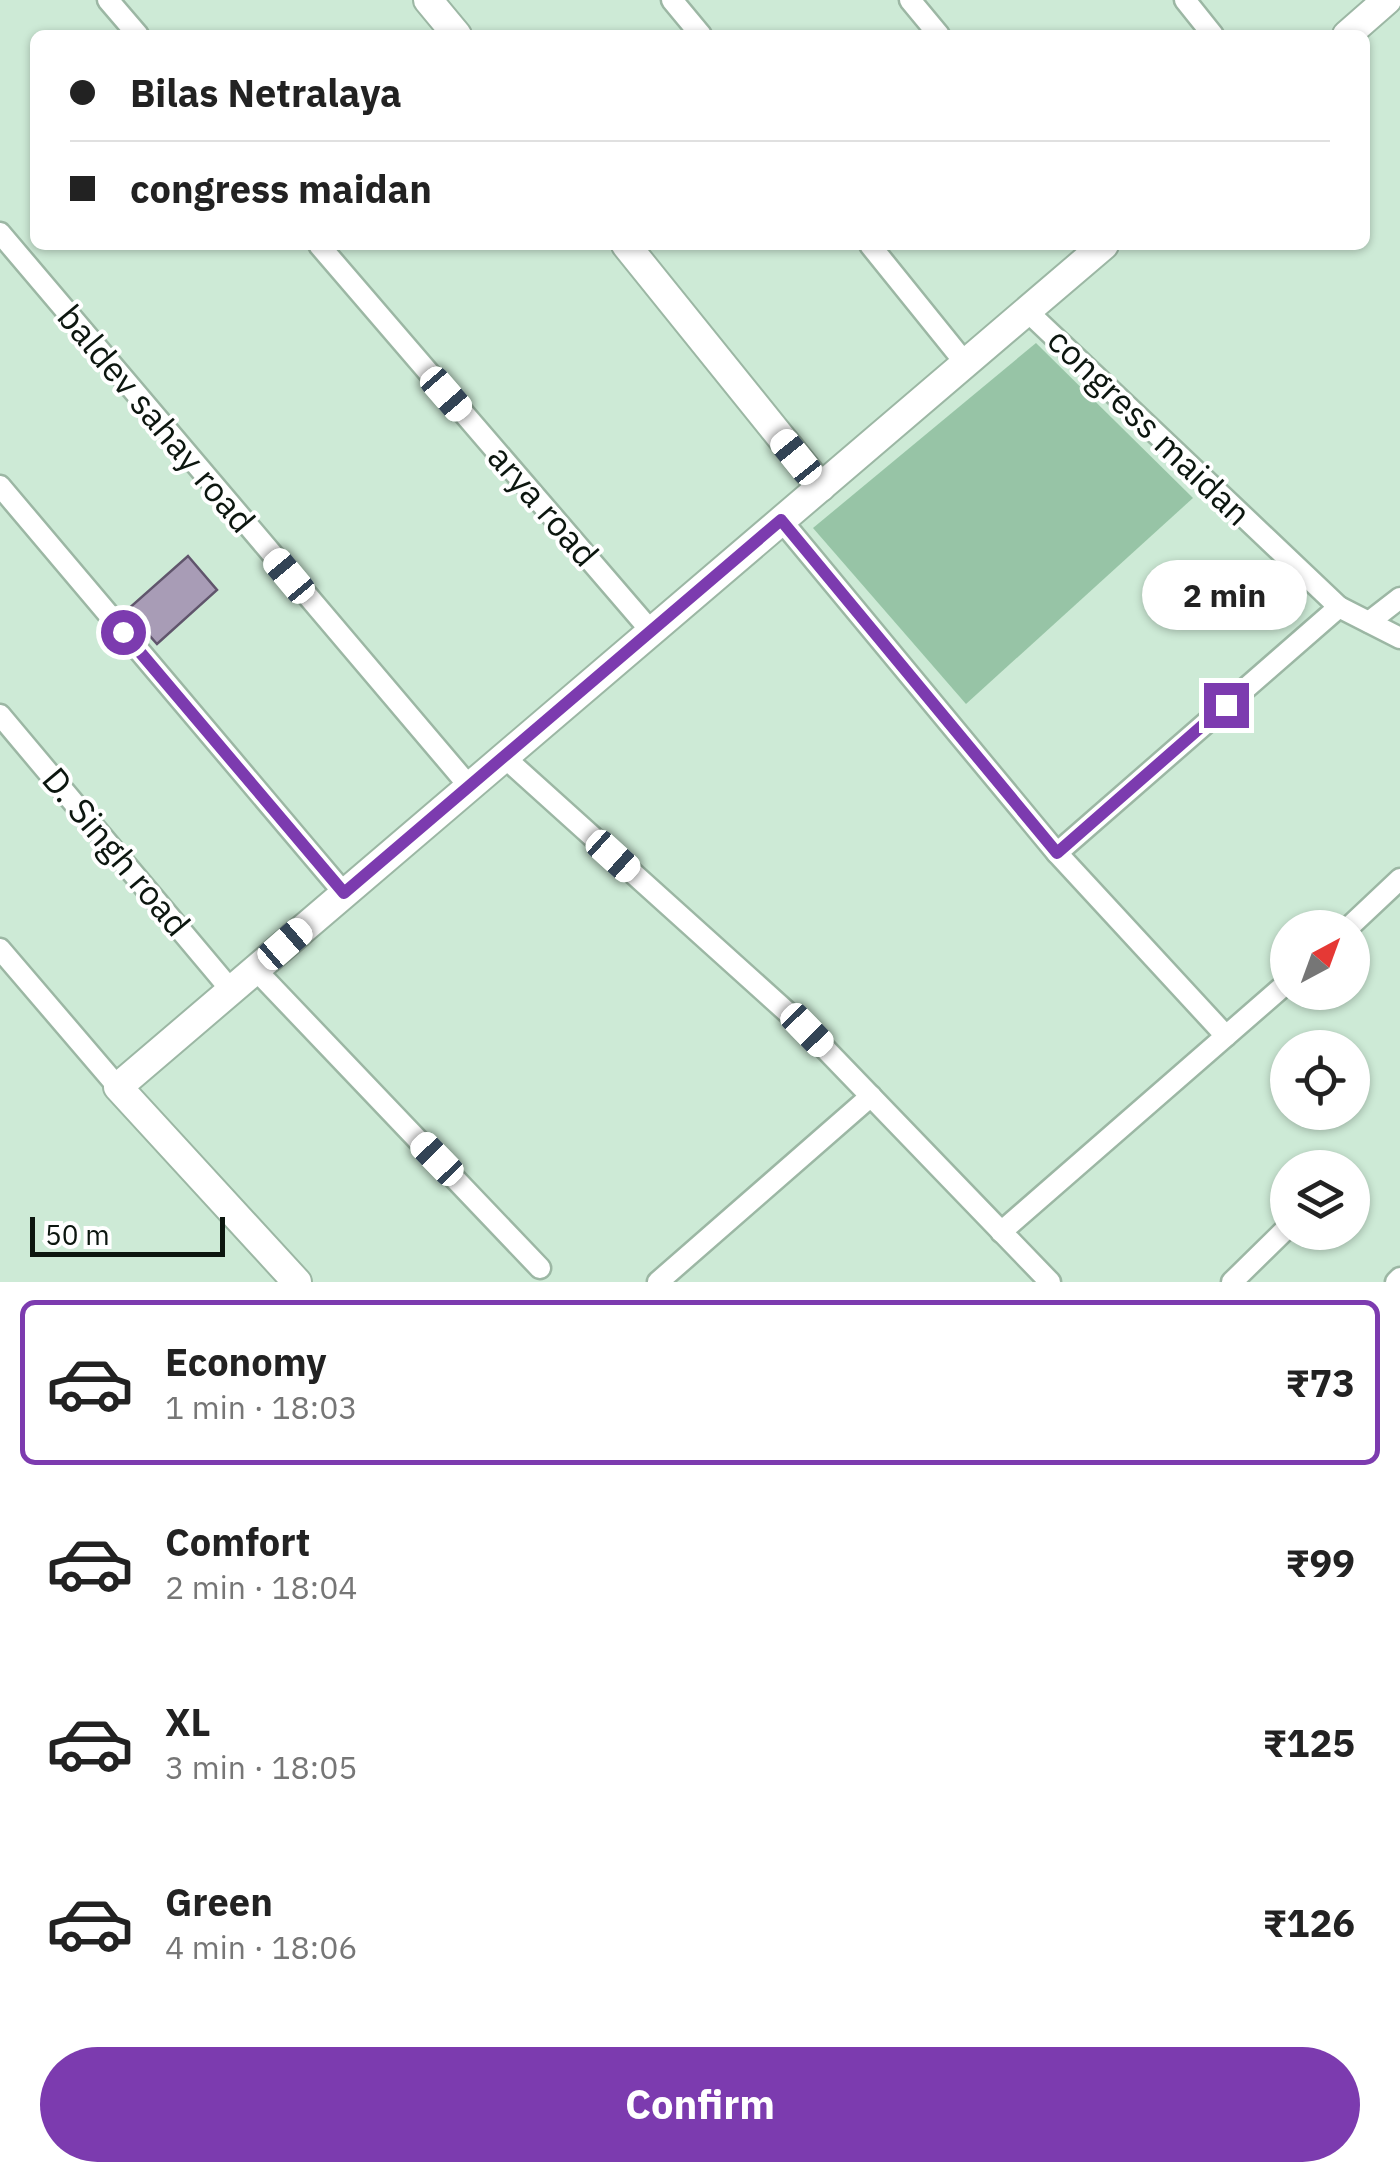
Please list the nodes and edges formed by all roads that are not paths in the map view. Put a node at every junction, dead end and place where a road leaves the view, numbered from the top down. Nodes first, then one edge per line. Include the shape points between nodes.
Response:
1 (108, 0) edge
2 (428, 0) edge
3 (672, 0) edge
4 (910, 0) edge
5 (1185, 0) edge
6 (1387, 0) edge
7 (134, 30) edge
8 (452, 30) edge
9 (697, 30) edge
10 (935, 30) edge
11 (1209, 30) edge
12 (1353, 30) edge
13 (0, 234) edge
14 (322, 250) edge
15 (630, 250) edge
16 (874, 250) edge
17 (1098, 250) edge
18 (1027, 311) junction
19 (966, 364) junction
20 (0, 486) edge
21 (821, 487) junction
22 (781, 520) junction
23 (1400, 598) edge
24 (1339, 607) junction
25 (1369, 622) junction
26 (651, 631) junction
27 (1400, 638) edge
28 (0, 714) edge
29 (502, 756) junction
30 (469, 786) junction
31 (1057, 853) junction
32 (1400, 879) edge
33 (344, 893) junction
34 (1367, 910) edge
35 (0, 949) edge
36 (255, 969) junction
37 (0, 975) edge
38 (231, 990) junction
39 (1270, 998) edge
40 (42, 999) junction
41 (1226, 1036) junction
42 (118, 1087) junction
43 (870, 1096) junction
44 (1001, 1232) junction
45 (1270, 1245) edge
46 (540, 1268) dead end
47 (1047, 1281) edge
48 (297, 1282) edge
49 (658, 1282) edge
50 (1232, 1282) edge

1 - 7 street
2 - 8 street
3 - 9 street
4 - 10 street
5 - 11 street
6 - 12 street
13 - 30 street, baldev sahay road
14 - 26 street, arya road
15 - 21 street
16 - 19 street
17 - 18 street
18 - 19 street
18 - 24 street, congress maidan
19 - 21 street
20 - 33 street
21 - 22 street
22 - 26 street
22 - 31 street
23 - 25 street
24 - 25 street, congress maidan
24 - 31 street
25 - 27 street, congress maidan
26 - 29 street
28 - 38 street, D. Singh road
29 - 30 street
29 - 43 street via 807,1030
30 - 33 street
31 - 41 street
32 - 34 street
33 - 36 street
35 - 40 street
36 - 38 street
36 - 46 street
37 - 40 street
38 - 42 street
39 - 41 street
40 - 42 street
41 - 44 street
42 - 48 street
43 - 44 street
43 - 49 street
44 - 47 street
45 - 50 street

